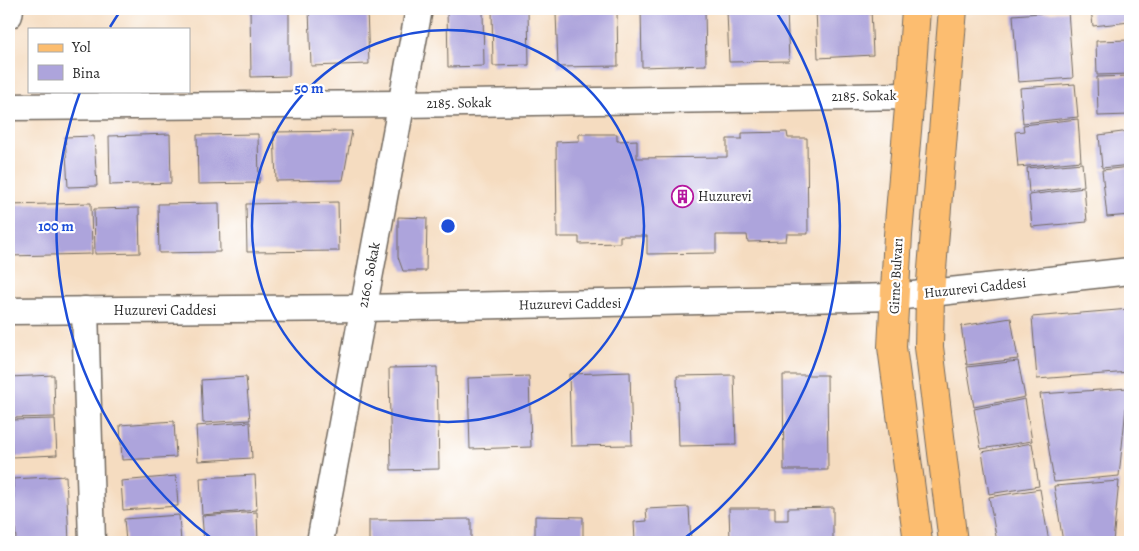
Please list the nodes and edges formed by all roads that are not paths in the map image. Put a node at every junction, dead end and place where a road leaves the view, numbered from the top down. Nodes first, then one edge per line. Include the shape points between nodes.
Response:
1 (10, 9) edge
2 (419, 9) edge
3 (916, 9) edge
4 (953, 9) edge
5 (9, 15) edge
6 (910, 96) junction
7 (401, 104) junction
8 (9, 106) edge
9 (1130, 271) edge
10 (930, 294) junction
11 (895, 297) junction
12 (363, 308) junction
13 (84, 310) junction
14 (9, 311) edge
15 (92, 542) edge
16 (320, 542) edge
17 (918, 542) edge
18 (953, 542) edge

1 - 5 street
2 - 7 street, 2160. Sokak
3 - 6 main road, Girne Bulvarı
4 - 10 main road
6 - 7 street, 2185. Sokak
6 - 11 main road, Girne Bulvarı
7 - 8 street, 2185. Sokak
7 - 12 street, 2160. Sokak
9 - 10 street, Huzurevi Caddesi
10 - 11 street, Huzurevi Caddesi
10 - 18 main road via 929,347
11 - 12 street, Huzurevi Caddesi
11 - 17 main road, Girne Bulvarı via 892,347
12 - 13 street, Huzurevi Caddesi
12 - 16 street, 2160. Sokak
13 - 14 street, Huzurevi Caddesi
13 - 15 street

